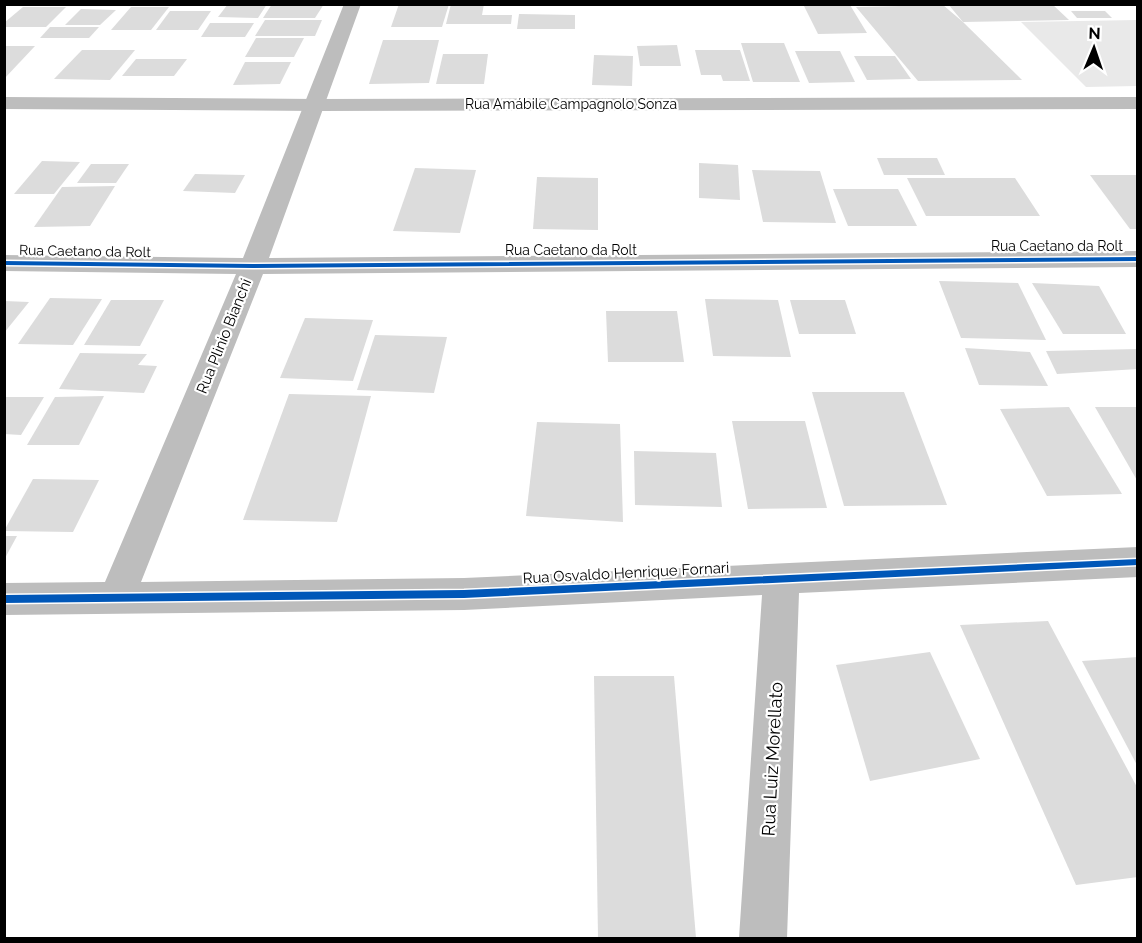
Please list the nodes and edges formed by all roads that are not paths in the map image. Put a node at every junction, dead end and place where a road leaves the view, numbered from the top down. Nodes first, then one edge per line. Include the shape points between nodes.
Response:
1 (353, 4) edge
2 (4, 103) edge
3 (1137, 103) edge
4 (317, 105) junction
5 (1137, 259) edge
6 (4, 263) edge
7 (253, 266) junction
8 (1137, 562) edge
9 (782, 580) junction
10 (116, 598) junction
11 (4, 599) edge
12 (763, 939) edge

1 - 4 street, Rua Plinio Bianchi
2 - 4 street, Rua Amábile Campagnolo Sonza
3 - 4 street, Rua Amábile Campagnolo Sonza
4 - 7 street, Rua Plinio Bianchi
5 - 7 street, Rua Caetano da Rolt
6 - 7 street, Rua Caetano da Rolt
7 - 10 street, Rua Plinio Bianchi
8 - 9 street, Rua Osvaldo Henrique Fornari
9 - 10 street, Rua Osvaldo Henrique Fornari via 464,594
9 - 12 street, Rua Luiz Morellato
10 - 11 street, Rua Osvaldo Henrique Fornari

